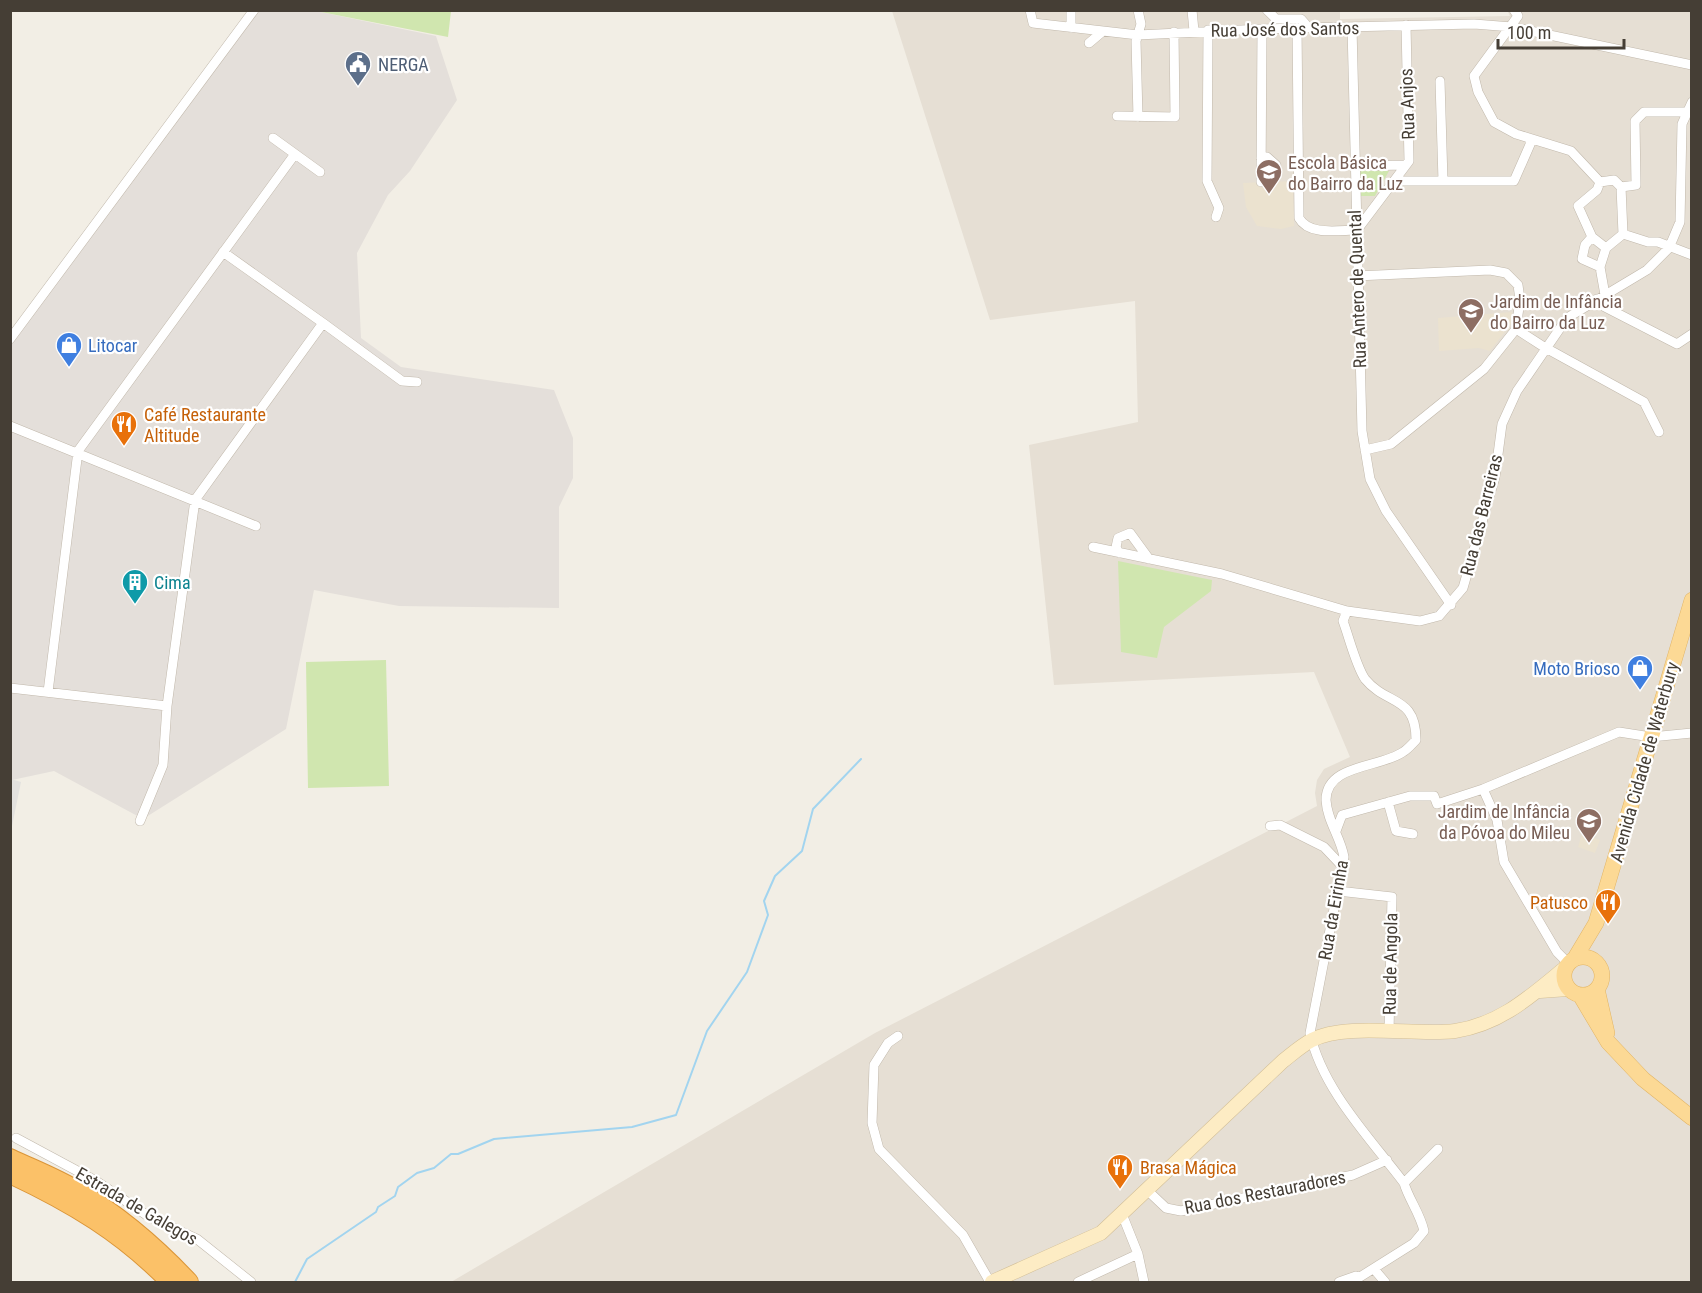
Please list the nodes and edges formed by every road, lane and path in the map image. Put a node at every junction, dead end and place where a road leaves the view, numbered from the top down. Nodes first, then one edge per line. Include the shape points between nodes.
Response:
1 (254, 10) edge
2 (1030, 10) edge
3 (1071, 10) edge
4 (1138, 10) edge
5 (1192, 10) edge
6 (1267, 10) edge
7 (1514, 10) edge
8 (1406, 25) junction
9 (1308, 27) junction
10 (1352, 27) junction
11 (1512, 27) junction
12 (1071, 28) junction
13 (1297, 28) junction
14 (1262, 29) junction
15 (1208, 30) junction
16 (1194, 31) junction
17 (1102, 32) junction
18 (1174, 32) junction
19 (1138, 35) junction
20 (1089, 43) dead end
21 (1692, 65) edge
22 (1440, 81) dead end
23 (1692, 102) edge
24 (1686, 112) junction
25 (1117, 116) dead end
26 (1138, 117) junction
27 (273, 138) dead end
28 (1532, 140) junction
29 (295, 154) junction
30 (1261, 158) junction
31 (1406, 165) junction
32 (1354, 166) junction
33 (320, 172) dead end
34 (1395, 181) junction
35 (1443, 181) junction
36 (1600, 182) junction
37 (1621, 187) junction
38 (1216, 217) dead end
39 (1692, 220) edge
40 (1680, 222) junction
41 (1357, 230) junction
42 (1623, 234) junction
43 (1592, 237) junction
44 (1606, 248) junction
45 (1669, 248) junction
46 (223, 252) junction
47 (1692, 255) edge
48 (1600, 267) junction
49 (1356, 276) junction
50 (1601, 297) junction
51 (323, 323) junction
52 (1516, 329) junction
53 (1692, 334) edge
54 (10, 339) edge
55 (1544, 347) junction
56 (417, 382) dead end
57 (10, 426) edge
58 (1659, 432) dead end
59 (1365, 450) junction
60 (78, 451) junction
61 (195, 500) junction
62 (256, 526) dead end
63 (1093, 547) dead end
64 (1119, 552) junction
65 (1149, 559) junction
66 (1692, 600) edge
67 (1451, 605) junction
68 (1347, 611) junction
69 (10, 688) edge
70 (48, 692) junction
71 (167, 706) junction
72 (1692, 733) edge
73 (1651, 737) junction
74 (1483, 789) junction
75 (1388, 802) junction
76 (141, 821) dead end
77 (1270, 826) dead end
78 (1336, 831) junction
79 (1413, 834) dead end
80 (1343, 867) junction
81 (1338, 891) junction
82 (1596, 923) junction
83 (1597, 962) junction
84 (1570, 963) junction
85 (1597, 989) junction
86 (1540, 992) junction
87 (1574, 992) junction
88 (1389, 1032) junction
89 (1315, 1034) junction
90 (898, 1036) dead end
91 (1608, 1042) junction
92 (1692, 1118) edge
93 (16, 1138) dead end
94 (1438, 1149) dead end
95 (10, 1158) edge
96 (1387, 1160) junction
97 (10, 1174) edge
98 (1404, 1183) junction
99 (1147, 1190) junction
100 (1122, 1214) junction
101 (1138, 1254) junction
102 (1374, 1269) junction
103 (1364, 1274) junction
104 (1016, 1277) edge
105 (170, 1282) edge
106 (189, 1282) edge
107 (251, 1282) edge
108 (991, 1282) edge
109 (1078, 1282) edge
110 (1144, 1282) edge
111 (1339, 1282) edge
112 (1352, 1282) edge
113 (1384, 1282) edge

1 - 54 street
2 - 12 street, Rua José dos Santos via 1033,23
3 - 12 street
4 - 19 street
5 - 16 street
6 - 9 street via 1276,19 1301,19
7 - 11 street via 1518,16
8 - 10 street, Rua José dos Santos
8 - 11 street, Rua José dos Santos
8 - 31 street, Rua Anjos
9 - 10 street, Rua José dos Santos
9 - 13 street, Rua José dos Santos
10 - 32 street, Rua Antero de Quental
11 - 21 street, Rua José dos Santos
11 - 28 street via 1474,76 1494,122
12 - 17 street, Rua José dos Santos
13 - 14 street, Rua José dos Santos
13 - 41 street via 1299,218 1310,229
14 - 15 street, Rua José dos Santos
14 - 30 street
15 - 16 street, Rua José dos Santos
15 - 38 street via 1207,181 1219,208
16 - 18 street, Rua José dos Santos
17 - 19 street, Rua José dos Santos
17 - 20 street
18 - 19 street, Rua José dos Santos
18 - 26 street via 1175,117
19 - 26 street
22 - 35 street
23 - 24 street, Rua das Barreiras
24 - 37 street via 1644,112 1635,121 1636,185
24 - 40 street, Rua das Barreiras via 1682,124
25 - 26 street
27 - 29 street
28 - 35 street via 1514,181
28 - 36 street via 1570,151
29 - 33 street
29 - 46 street
30 - 30 street via 1261,178 1276,165
31 - 32 street, Rua Anjos
31 - 34 street
32 - 41 street, Rua Antero de Quental
34 - 35 street
34 - 41 street
36 - 37 street via 1614,180
36 - 43 street via 1597,190 1578,206
37 - 42 street
39 - 40 street
40 - 45 street, Rua das Barreiras
41 - 49 street, Rua Antero de Quental
42 - 44 street
42 - 45 street
43 - 44 street
43 - 48 street via 1585,245 1582,259
44 - 48 street
45 - 47 street
45 - 50 street, Rua das Barreiras via 1647,270
46 - 51 street
46 - 60 street
48 - 50 street
49 - 52 street via 1490,270 1506,273 1518,285
49 - 59 street, Rua Antero de Quental
50 - 53 street via 1605,307 1677,344
50 - 55 street, Rua das Barreiras via 1567,318
51 - 56 street via 402,386
51 - 61 street
52 - 55 street
52 - 59 street via 1484,369 1400,437 1391,444
55 - 58 street via 1644,402
55 - 67 street, Rua das Barreiras via 1502,424 1495,477 1462,588
57 - 60 street
59 - 67 street, Rua Antero de Quental via 1370,478 1386,511
60 - 61 street
60 - 70 street
61 - 62 street
61 - 71 street
63 - 64 street
64 - 65 street
64 - 65 street via 1118,538 1130,533
65 - 68 street via 1222,574
66 - 73 main road, Avenida Cidade de Waterbury
67 - 68 street via 1439,616 1420,621
68 - 78 street, Rua da Eirinha via 1343,621 1365,678 1408,708 1416,724 1416,740 1402,753 1337,776 1329,786 1326,801
69 - 70 street
70 - 71 street
71 - 76 street via 163,765
72 - 73 street
73 - 74 street via 1618,732
73 - 82 main road, Avenida Cidade de Waterbury
74 - 75 street via 1437,804 1434,796 1410,796
74 - 84 street via 1497,820 1504,862 1557,952
75 - 78 street via 1342,815
75 - 79 street via 1396,831
77 - 80 street via 1280,825 1324,847
78 - 80 street, Rua da Eirinha via 1342,843
80 - 81 street, Rua da Eirinha
81 - 88 street, Rua de Angola via 1392,897
81 - 89 street, Rua da Eirinha
82 - 83 main road
82 - 84 main road
83 - 84 main road via 1587,956
83 - 85 main road via 1603,974
84 - 86 street
84 - 87 main road via 1562,979
85 - 87 main road
85 - 91 main road
86 - 87 street
86 - 88 street via 1503,1017 1455,1031
87 - 91 main road
88 - 89 street
89 - 96 street via 1318,1058 1338,1096
89 - 99 street
90 - 108 street via 888,1043 874,1065 872,1123 879,1149 963,1235
91 - 92 main road via 1643,1079
93 - 107 street, Estrada de Galegos via 148,1216 197,1239
94 - 98 street
95 - 106 highway via 77,1190 125,1223
96 - 98 street
96 - 99 street, Rua dos Restauradores via 1353,1175 1181,1211 1166,1208
97 - 105 highway via 59,1196 111,1228
98 - 102 street via 1424,1231 1414,1244
99 - 100 street
100 - 101 street
100 - 104 street via 1101,1233
101 - 109 street
101 - 110 street
102 - 103 street
102 - 113 street
103 - 111 street
103 - 112 street
104 - 108 street

